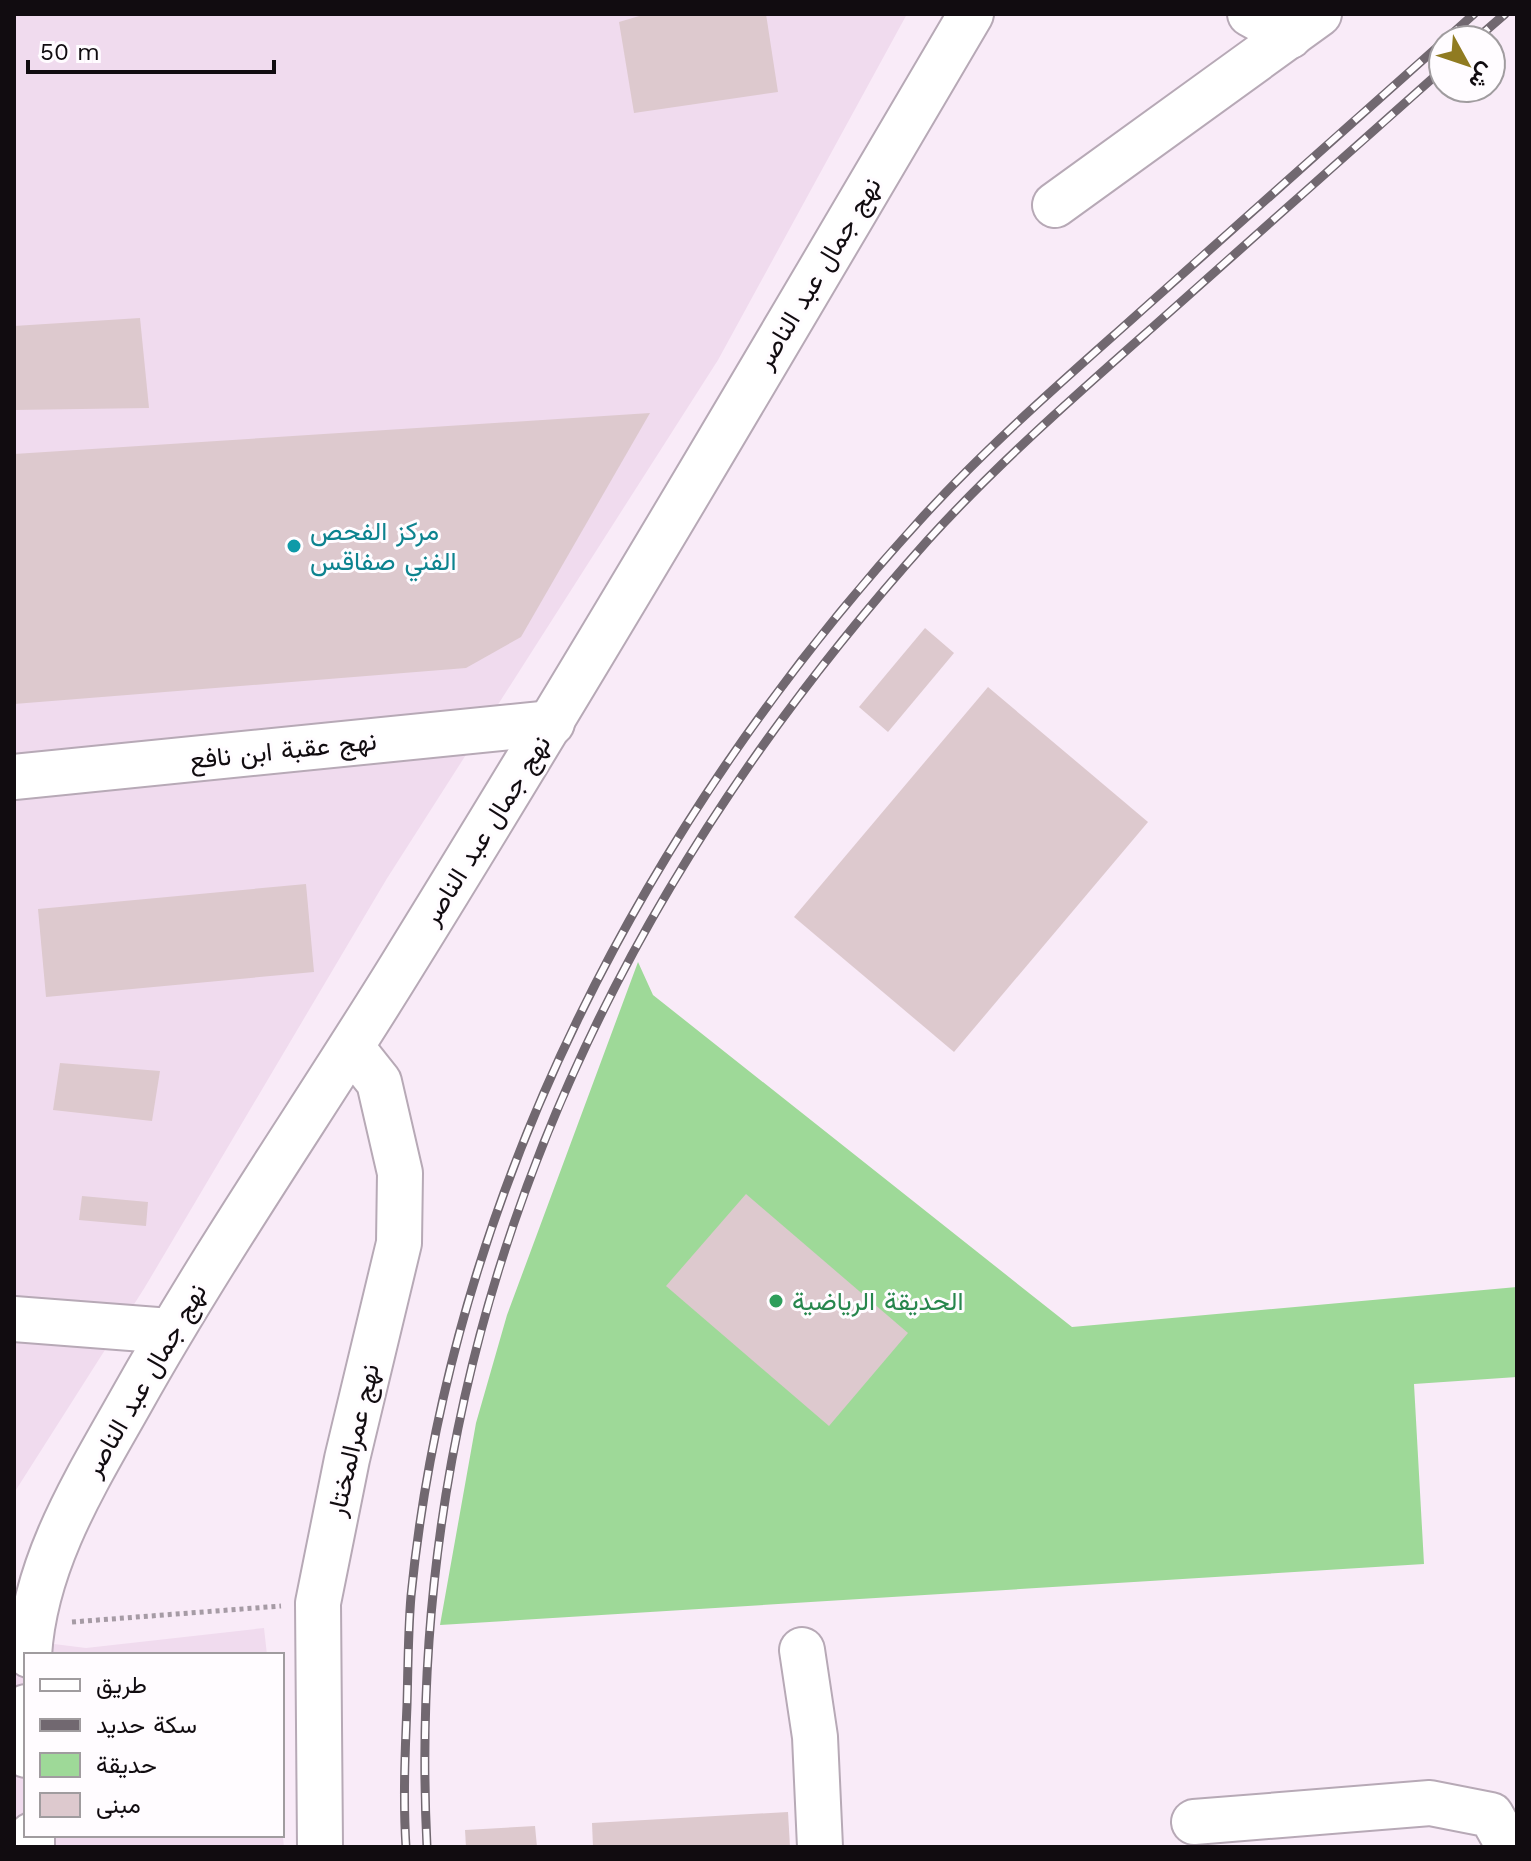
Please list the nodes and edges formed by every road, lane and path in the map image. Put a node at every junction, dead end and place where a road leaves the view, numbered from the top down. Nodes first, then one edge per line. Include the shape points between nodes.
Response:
1 (971, 14) edge
2 (1250, 14) edge
3 (1305, 25) edge
4 (1055, 205) dead end
5 (552, 723) junction
6 (14, 777) edge
7 (352, 1048) junction
8 (14, 1319) edge
9 (170, 1331) junction
10 (318, 1603) junction
11 (30, 1640) edge
12 (802, 1650) dead end
13 (1194, 1822) dead end
14 (320, 1847) edge
15 (820, 1847) edge
16 (1509, 1847) edge

1 - 5 street, نهج جمال عبد الناصر
2 - 3 street
3 - 4 street
5 - 6 street, نهج عقبة ابن نافع
5 - 7 street, نهج جمال عبد الناصر
7 - 9 street, نهج جمال عبد الناصر
7 - 10 street, نهج عمرالمختار via 379,1082 400,1173 399,1243
8 - 9 street
9 - 11 street, نهج جمال عبد الناصر via 69,1511 45,1569
10 - 11 path
10 - 14 street, نهج عمرالمختار
12 - 15 street via 815,1737
13 - 16 street via 1430,1803 1491,1815

